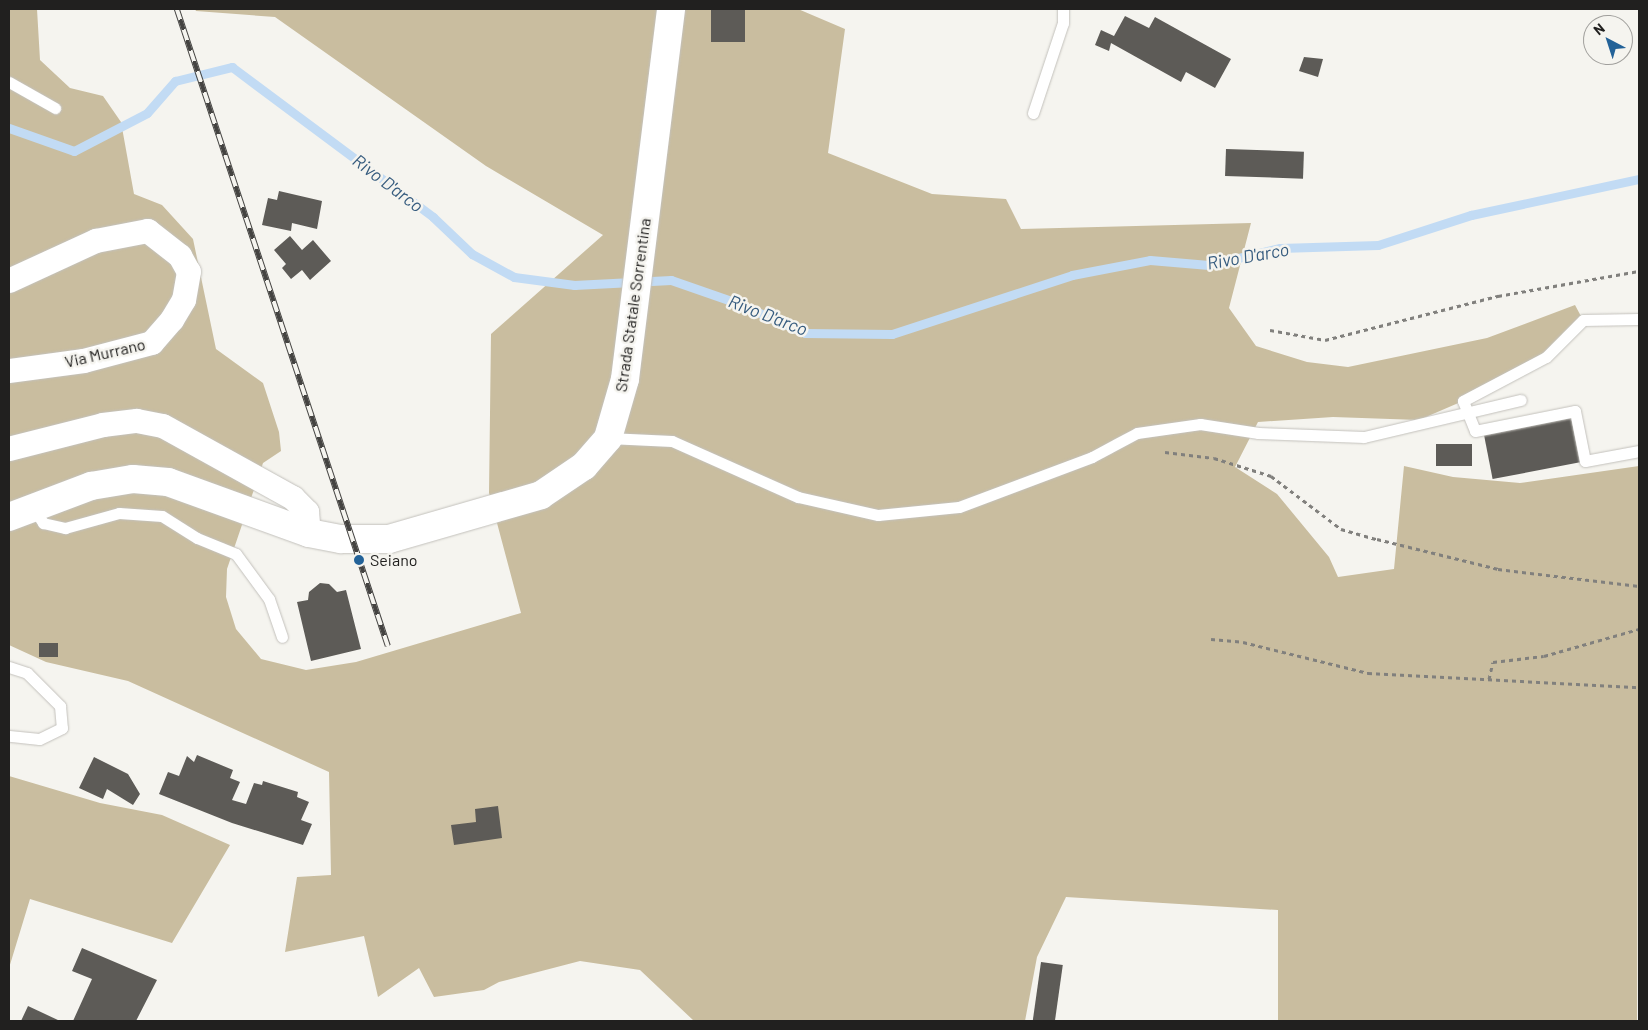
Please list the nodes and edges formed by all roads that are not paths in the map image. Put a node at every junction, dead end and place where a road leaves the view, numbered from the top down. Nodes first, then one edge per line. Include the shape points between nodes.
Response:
1 (1063, 9) edge
2 (671, 10) edge
3 (9, 82) edge
4 (55, 108) dead end
5 (1033, 112) dead end
6 (9, 281) edge
7 (1639, 319) edge
8 (9, 371) edge
9 (1521, 400) dead end
10 (1468, 413) junction
11 (608, 438) junction
12 (9, 449) edge
13 (1639, 451) edge
14 (34, 509) junction
15 (9, 517) edge
16 (309, 533) junction
17 (282, 637) dead end
18 (9, 667) edge
19 (9, 736) edge

1 - 5 lane via 1063,23
2 - 11 main road, Strada Statale Sorrentina via 629,347 619,408
3 - 4 lane
6 - 8 street, Via Murrano via 96,241 148,231 180,256 190,272 184,300 152,343 84,361
7 - 10 lane via 1583,320 1546,357 1463,400
9 - 10 lane
10 - 11 lane via 1364,437 1258,432 1200,424 1137,433 1092,457 959,507 878,515 798,497 672,441
10 - 13 lane via 1474,430 1575,411 1586,461
11 - 16 main road, Strada Statale Sorrentina via 584,466 541,495 389,539 341,540
12 - 16 street via 103,426 137,421 163,426 293,498 307,512
14 - 15 main road, Strada Statale Sorrentina
14 - 16 main road, Strada Statale Sorrentina via 91,486 142,479 168,482
14 - 17 lane via 43,523 65,528 119,513 162,516 197,538 236,554 270,599
18 - 19 lane via 27,673 60,706 62,728 39,739

